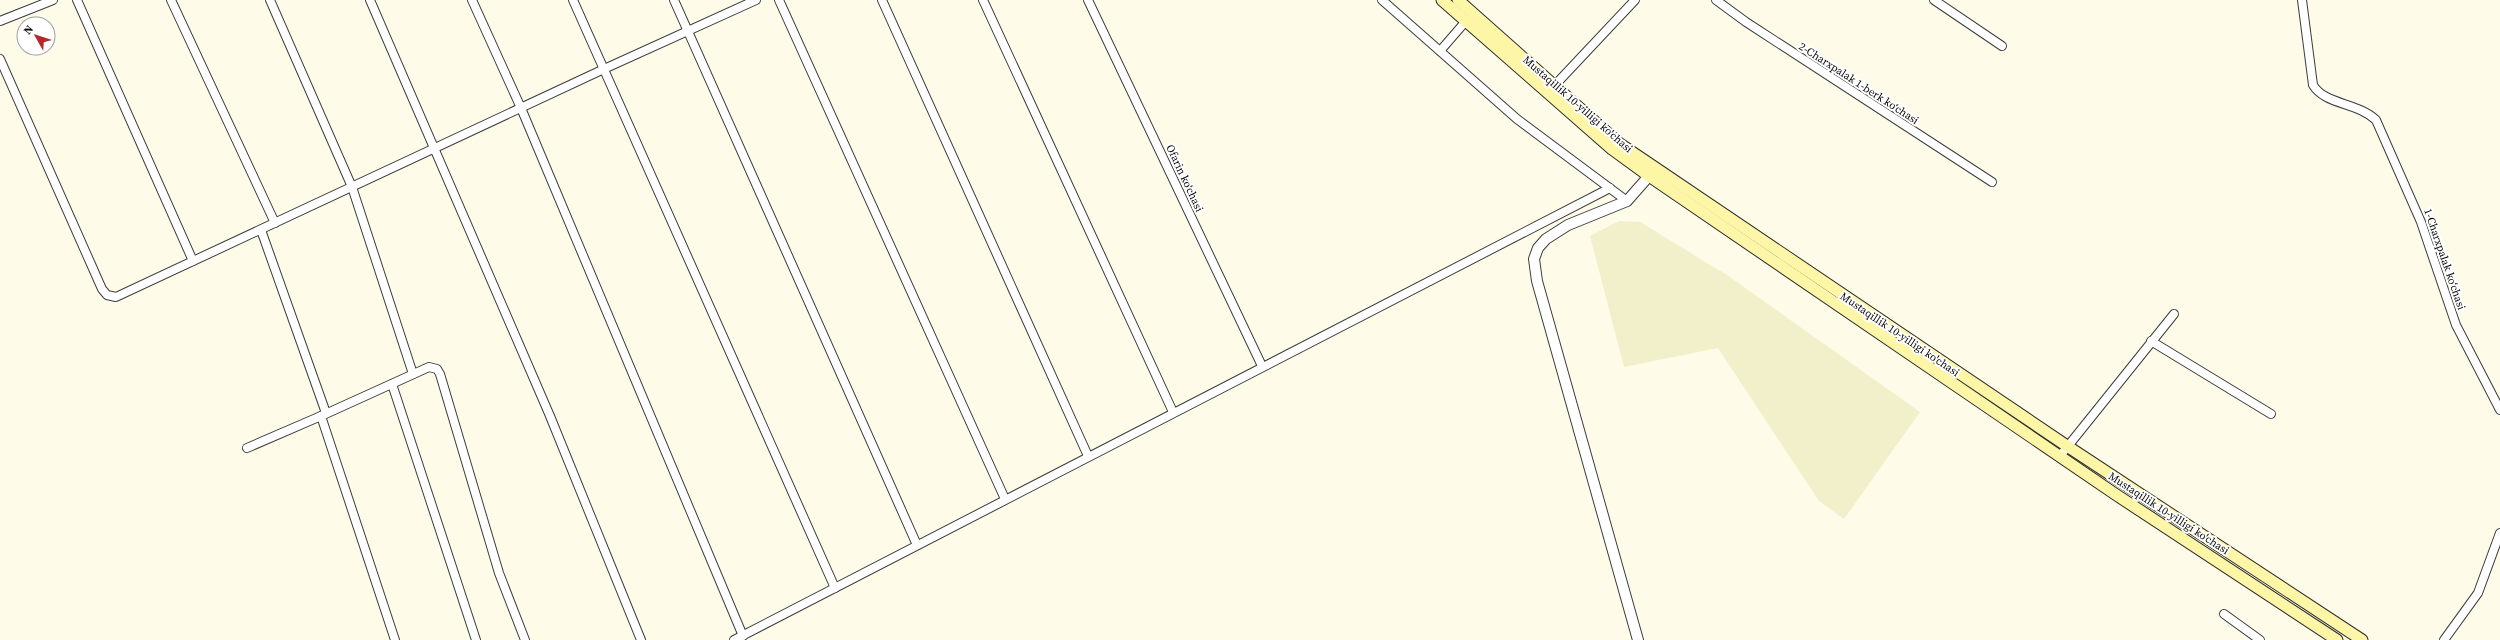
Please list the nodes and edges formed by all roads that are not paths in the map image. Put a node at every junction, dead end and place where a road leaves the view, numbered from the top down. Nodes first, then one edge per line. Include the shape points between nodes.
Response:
1 (53, 0) edge
2 (77, 0) edge
3 (170, 0) edge
4 (270, 0) edge
5 (370, 0) edge
6 (472, 0) edge
7 (573, 0) edge
8 (674, 0) edge
9 (756, 0) edge
10 (779, 0) edge
11 (882, 0) edge
12 (983, 0) edge
13 (1088, 0) edge
14 (1382, 0) edge
15 (1442, 0) edge
16 (1458, 0) edge
17 (1635, 0) edge
18 (1716, 0) edge
19 (1934, 0) edge
20 (2302, 0) edge
21 (0, 20) edge
22 (1463, 25) junction
23 (688, 31) junction
24 (2002, 46) dead end
25 (1440, 51) junction
26 (0, 59) edge
27 (604, 68) junction
28 (1555, 85) junction
29 (521, 108) junction
30 (436, 148) junction
31 (1649, 176) junction
32 (1992, 182) dead end
33 (352, 187) junction
34 (1610, 188) junction
35 (1627, 201) junction
36 (275, 223) junction
37 (261, 230) junction
38 (193, 261) junction
39 (2174, 314) dead end
40 (2151, 341) junction
41 (1262, 366) junction
42 (413, 374) junction
43 (392, 384) junction
44 (2500, 410) edge
45 (1173, 412) junction
46 (2271, 414) dead end
47 (324, 415) junction
48 (2067, 446) junction
49 (247, 448) dead end
50 (1088, 456) junction
51 (2060, 456) junction
52 (1005, 498) junction
53 (2500, 533) edge
54 (917, 545) junction
55 (835, 588) junction
56 (2224, 614) dead end
57 (742, 636) junction
58 (395, 640) edge
59 (476, 640) edge
60 (525, 640) edge
61 (641, 640) edge
62 (734, 640) edge
63 (1638, 640) edge
64 (2260, 640) edge
65 (2337, 640) edge
66 (2362, 640) edge
67 (2444, 640) edge

1 - 21 street
2 - 38 street
3 - 36 street
4 - 33 street
5 - 30 street
6 - 29 street
7 - 27 street
8 - 23 street
9 - 23 street
10 - 52 street
11 - 50 street
12 - 45 street
13 - 41 street, Ofarin koʻchasi
14 - 25 street
15 - 22 main road, Mustaqillik 10-yilligi ko'chasi
16 - 28 main road, Mustaqillik 10-yilligi ko'chasi
17 - 28 street
18 - 32 street, 2-Charxpalak 1-berk koʻchasi
19 - 24 street
20 - 44 street, 1-Charxpalak koʻchasi via 2313,85 2321,96 2352,105 2371,116 2381,128 2421,222 2456,325
22 - 25 street
22 - 31 main road, Mustaqillik 10-yilligi ko'chasi via 1612,150
23 - 27 street
23 - 54 street
25 - 34 street via 1517,118
26 - 38 street via 102,289 107,295 116,297
27 - 29 street
27 - 55 street
28 - 48 main road, Mustaqillik 10-yilligi ko'chasi via 1620,144
29 - 30 street
29 - 57 street
30 - 33 street
30 - 61 street via 550,416
31 - 35 street
31 - 51 main road, Mustaqillik 10-yilligi ko'chasi
33 - 36 street
33 - 42 street
34 - 35 street
34 - 41 street
35 - 63 street via 1568,225 1546,239 1538,248 1534,259 1537,281
36 - 37 street
37 - 38 street
37 - 47 street
39 - 40 street
40 - 46 street
40 - 48 street
41 - 45 street
42 - 43 street
42 - 60 street via 429,367 437,369 440,374 499,573
43 - 47 street
43 - 59 street
45 - 50 street
47 - 49 street
47 - 58 street
48 - 51 street
48 - 66 main road, Mustaqillik 10-yilligi ko'chasi
50 - 52 street
51 - 65 main road, Mustaqillik 10-yilligi ko'chasi
52 - 54 street
53 - 67 street via 2478,593
54 - 55 street
55 - 57 street
56 - 64 street
57 - 62 street

